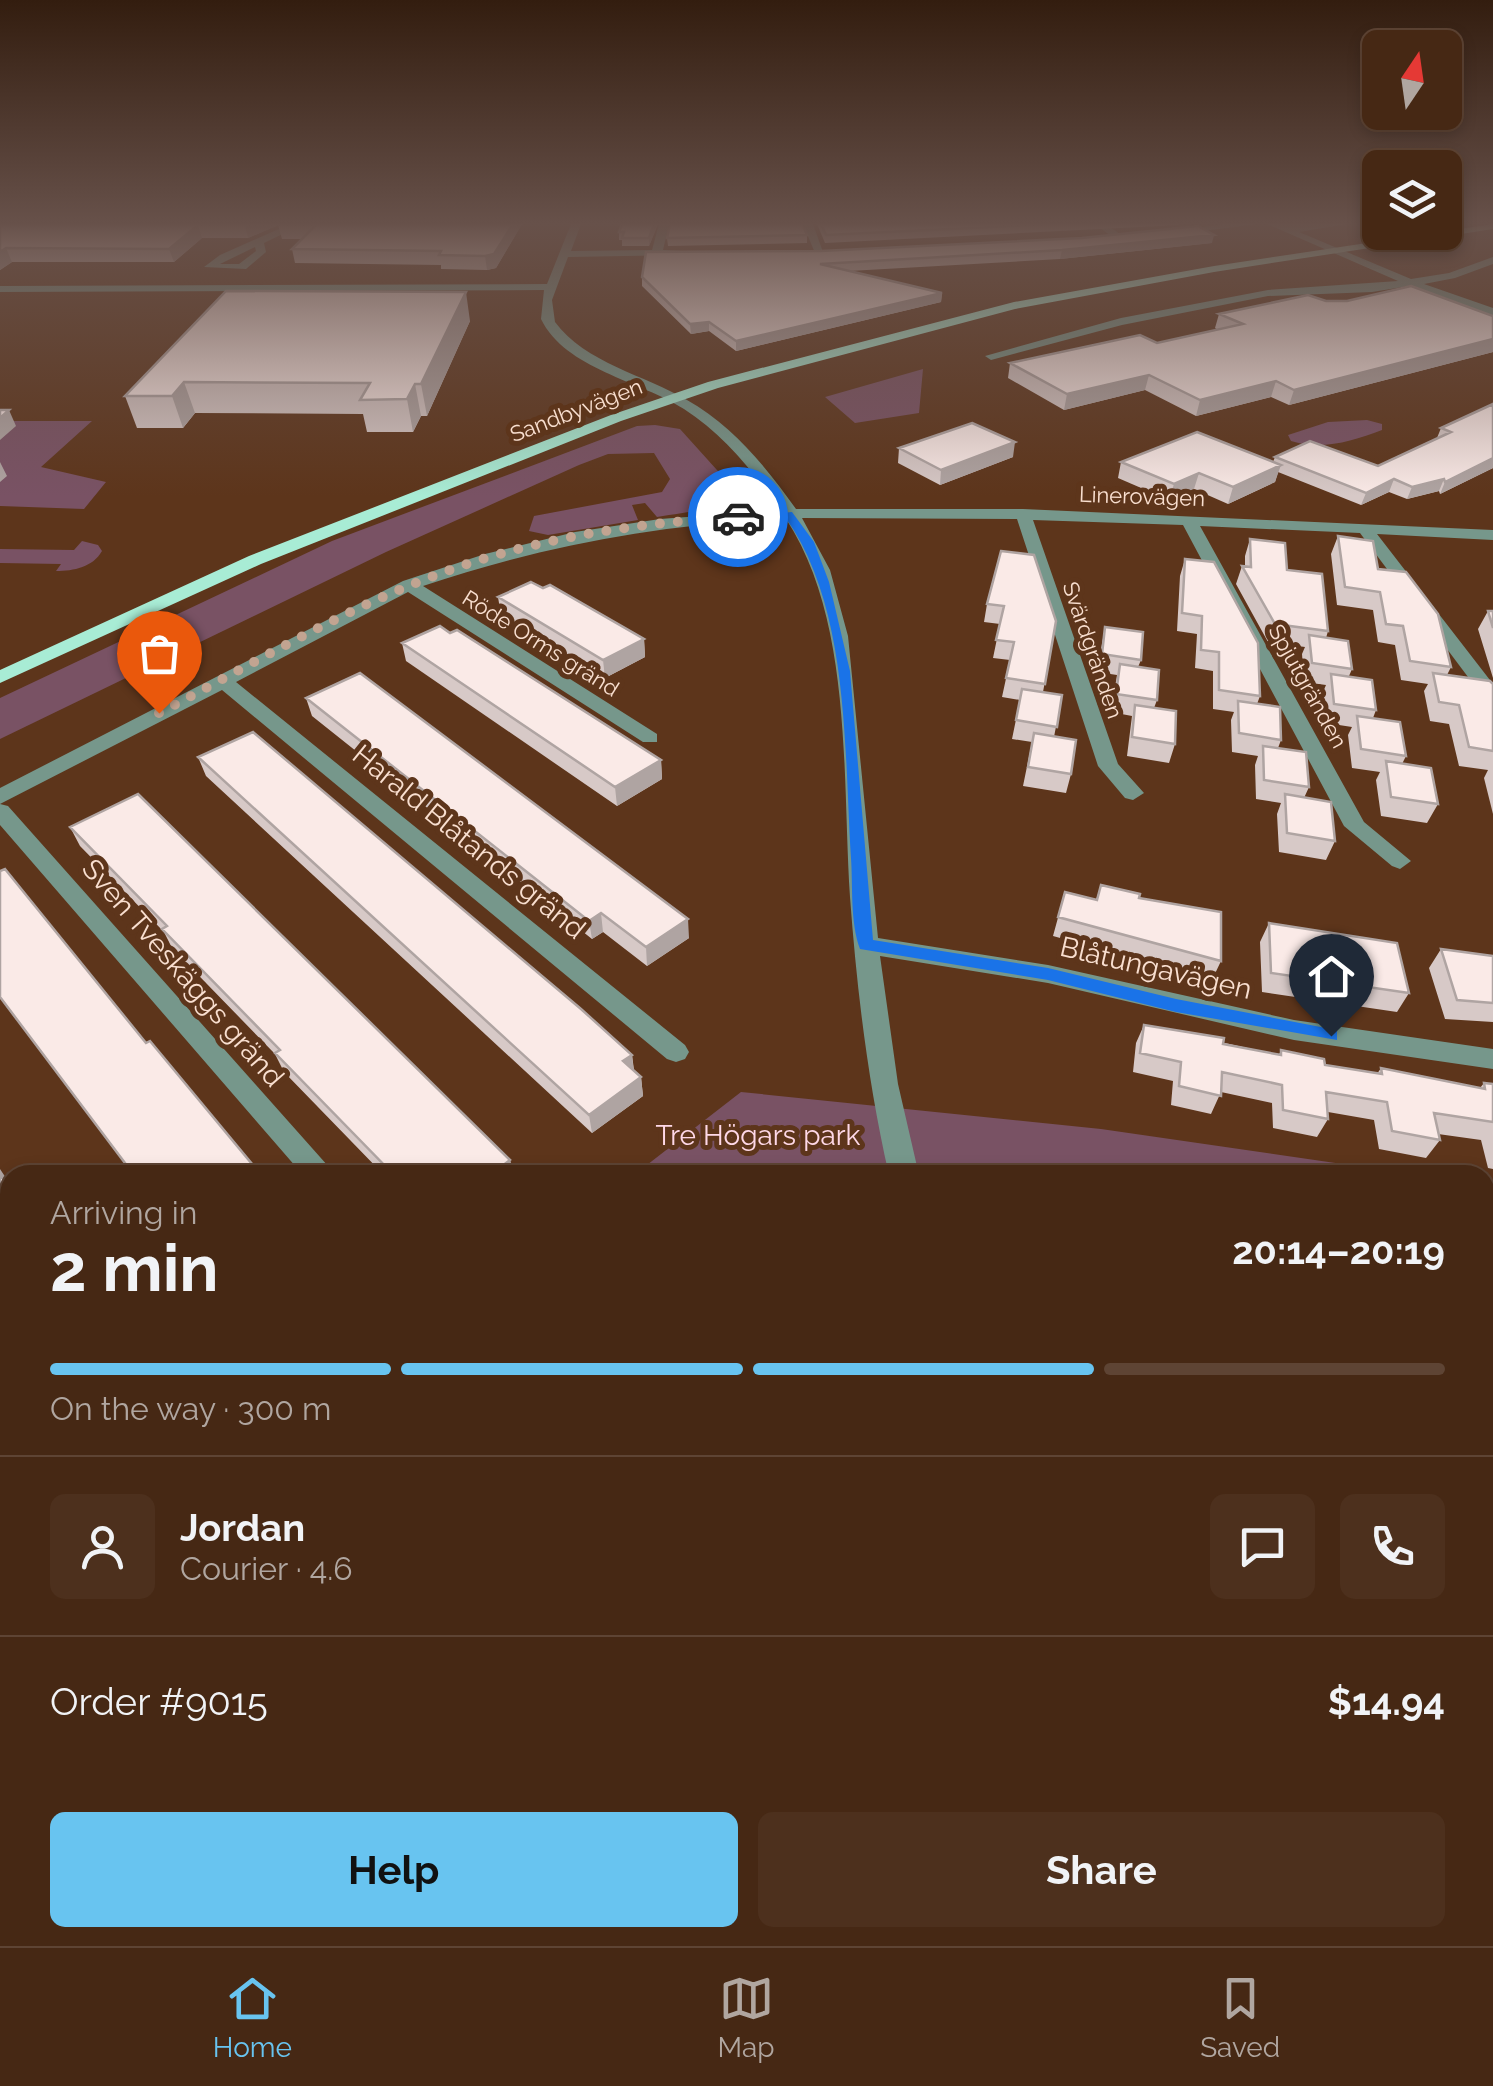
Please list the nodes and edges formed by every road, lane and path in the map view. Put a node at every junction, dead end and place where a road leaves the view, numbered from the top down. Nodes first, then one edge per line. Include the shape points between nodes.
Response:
1 (546, 315) edge
2 (981, 315) edge
3 (1158, 315) edge
4 (991, 356) dead end
5 (676, 397) junction
6 (788, 514) junction
7 (1022, 514) junction
8 (1189, 521) junction
9 (1365, 528) junction
10 (1493, 535) edge
11 (410, 585) junction
12 (0, 677) edge
13 (222, 680) junction
14 (1493, 697) edge
15 (650, 738) dead end
16 (1133, 793) dead end
17 (0, 797) edge
18 (0, 811) edge
19 (1400, 861) dead end
20 (866, 945) junction
21 (676, 1052) dead end
22 (1493, 1059) edge
23 (311, 1165) edge
24 (902, 1165) edge

1 - 5 street via 558,333
2 - 5 main road, Sandbyvägen
3 - 4 street
5 - 6 street via 742,452
5 - 12 main road, Sandbyvägen via 255,560
6 - 7 street, Linerovägen
6 - 11 street, Linerovägen via 670,522 563,539
6 - 20 street via 817,561 844,671
7 - 8 street, Linerovägen
7 - 16 street, Svärdgränden via 1108,766
8 - 9 street, Linerovägen
8 - 19 street, Spjutgränden via 1355,826
9 - 10 street, Linerovägen
9 - 14 street
11 - 13 street, Linerovägen
11 - 15 street, Röde Orms gränd
13 - 17 street, Linerovägen
13 - 21 street, Harald Blåtands gränd
18 - 23 street, Sven Tveskäggs gränd
20 - 22 street, Blåtungavägen via 1048,974 1294,1030
20 - 24 street via 873,1027

